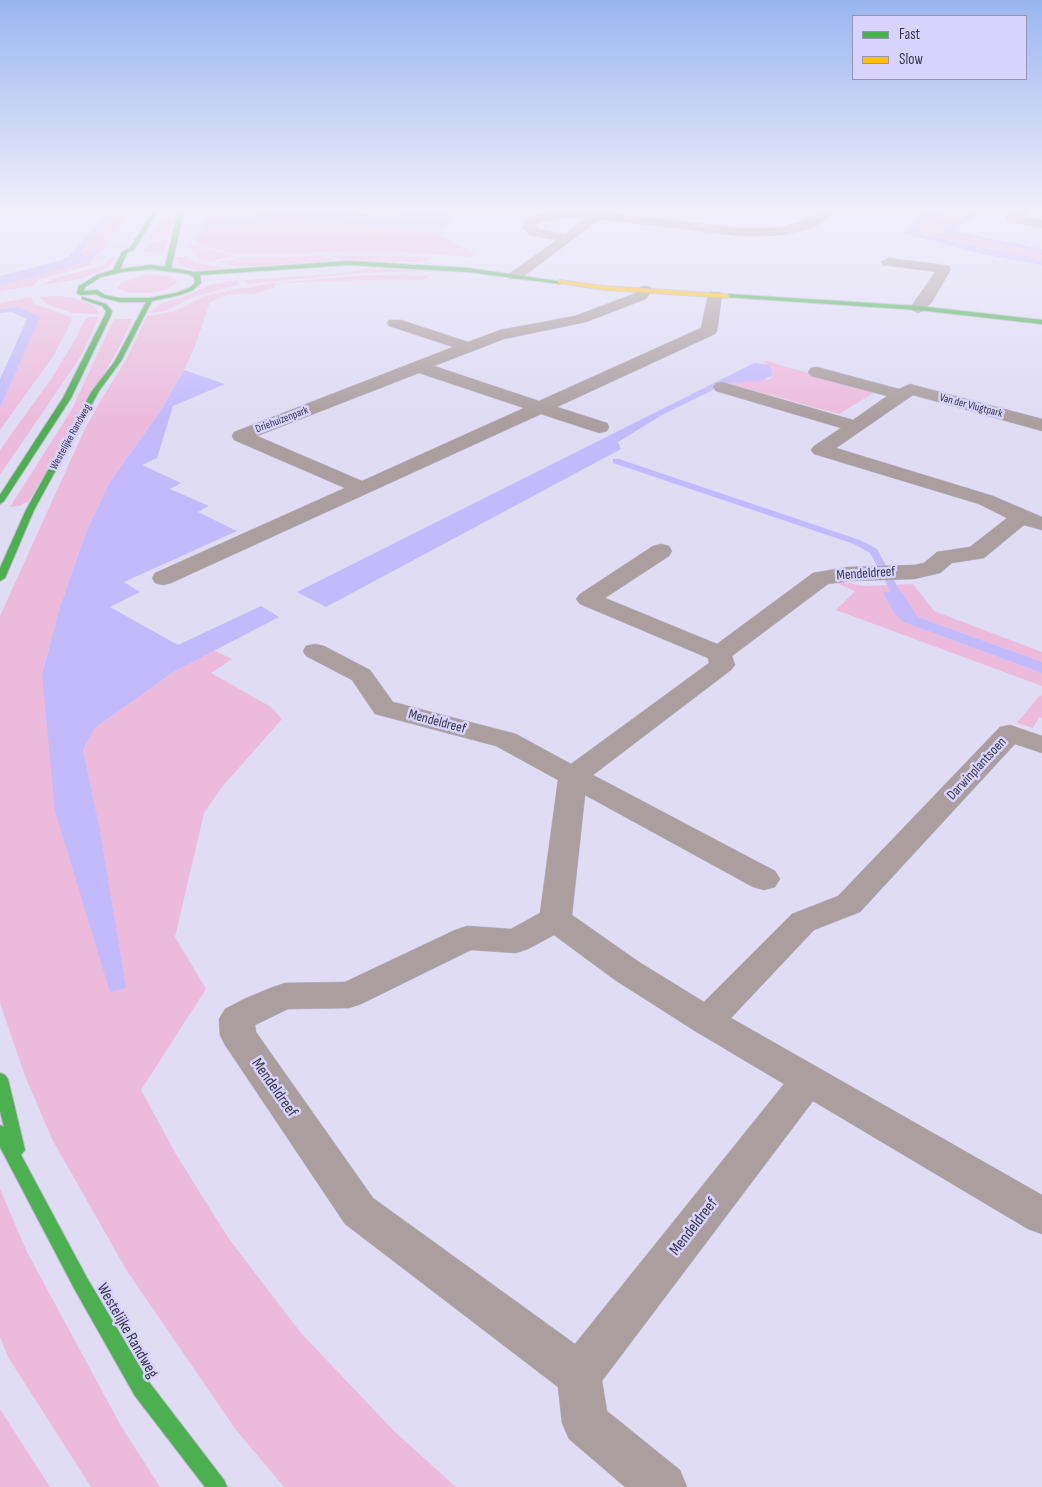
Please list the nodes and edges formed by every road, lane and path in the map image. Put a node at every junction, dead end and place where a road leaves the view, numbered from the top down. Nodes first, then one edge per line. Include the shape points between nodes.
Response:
1 (89, 280) edge
2 (106, 280) edge
3 (195, 280) edge
4 (556, 280) edge
5 (937, 280) edge
6 (645, 290) junction
7 (80, 292) junction
8 (97, 292) junction
9 (715, 295) junction
10 (150, 300) junction
11 (918, 308) junction
12 (1042, 322) edge
13 (394, 323) dead end
14 (468, 347) junction
15 (419, 367) junction
16 (817, 372) dead end
17 (722, 387) dead end
18 (902, 395) junction
19 (540, 408) junction
20 (1042, 425) edge
21 (855, 426) junction
22 (600, 428) dead end
23 (362, 488) junction
24 (0, 501) edge
25 (1021, 517) junction
26 (1042, 524) edge
27 (661, 551) dead end
28 (0, 578) edge
29 (163, 578) dead end
30 (315, 651) dead end
31 (719, 654) junction
32 (1042, 745) edge
33 (574, 776) junction
34 (764, 878) dead end
35 (555, 920) junction
36 (708, 1021) junction
37 (0, 1079) edge
38 (809, 1079) junction
39 (0, 1132) edge
40 (25, 1181) junction
41 (1042, 1216) edge
42 (579, 1375) junction
43 (217, 1487) edge
44 (663, 1487) edge

1 - 7 main road
2 - 8 main road via 97,286
3 - 10 main road via 191,289
4 - 6 main road
5 - 11 street
6 - 9 main road
6 - 14 street, Driehuizenpark via 642,296 580,319 500,335
7 - 8 main road
7 - 24 main road, Westelijke Randweg via 86,299 104,305 108,315 67,398
8 - 10 main road via 114,299
9 - 11 main road
9 - 19 street via 709,331
10 - 28 main road, Westelijke Randweg via 30,510
11 - 12 main road
13 - 14 street
14 - 15 street, Driehuizenpark
15 - 19 street
15 - 23 street, Driehuizenpark via 241,436
16 - 18 street, Van der Vlugtpark
17 - 21 street
18 - 20 street, Van der Vlugtpark via 910,390
18 - 21 street
19 - 22 street
19 - 23 street
21 - 25 street via 821,450 986,500
23 - 29 street
25 - 26 street
25 - 31 street, Mendeldreef via 976,553 945,557 932,568 821,578
27 - 31 street via 588,599
30 - 33 street, Mendeldreef via 361,675 384,708 506,740
31 - 33 street via 722,665
32 - 36 street, Darwinplantsoen via 1010,733 849,904 803,922
33 - 34 street, Mendeldreef
33 - 35 street
35 - 36 street via 627,971
35 - 42 street, Mendeldreef via 516,940 467,938 349,995 285,996 237,1019 238,1035 359,1211
36 - 38 street
37 - 40 main road, Westelijke Randweg
38 - 41 street
38 - 42 street, Mendeldreef
39 - 40 main road, Westelijke Randweg
40 - 43 main road, Westelijke Randweg via 142,1389
42 - 44 street via 585,1423

